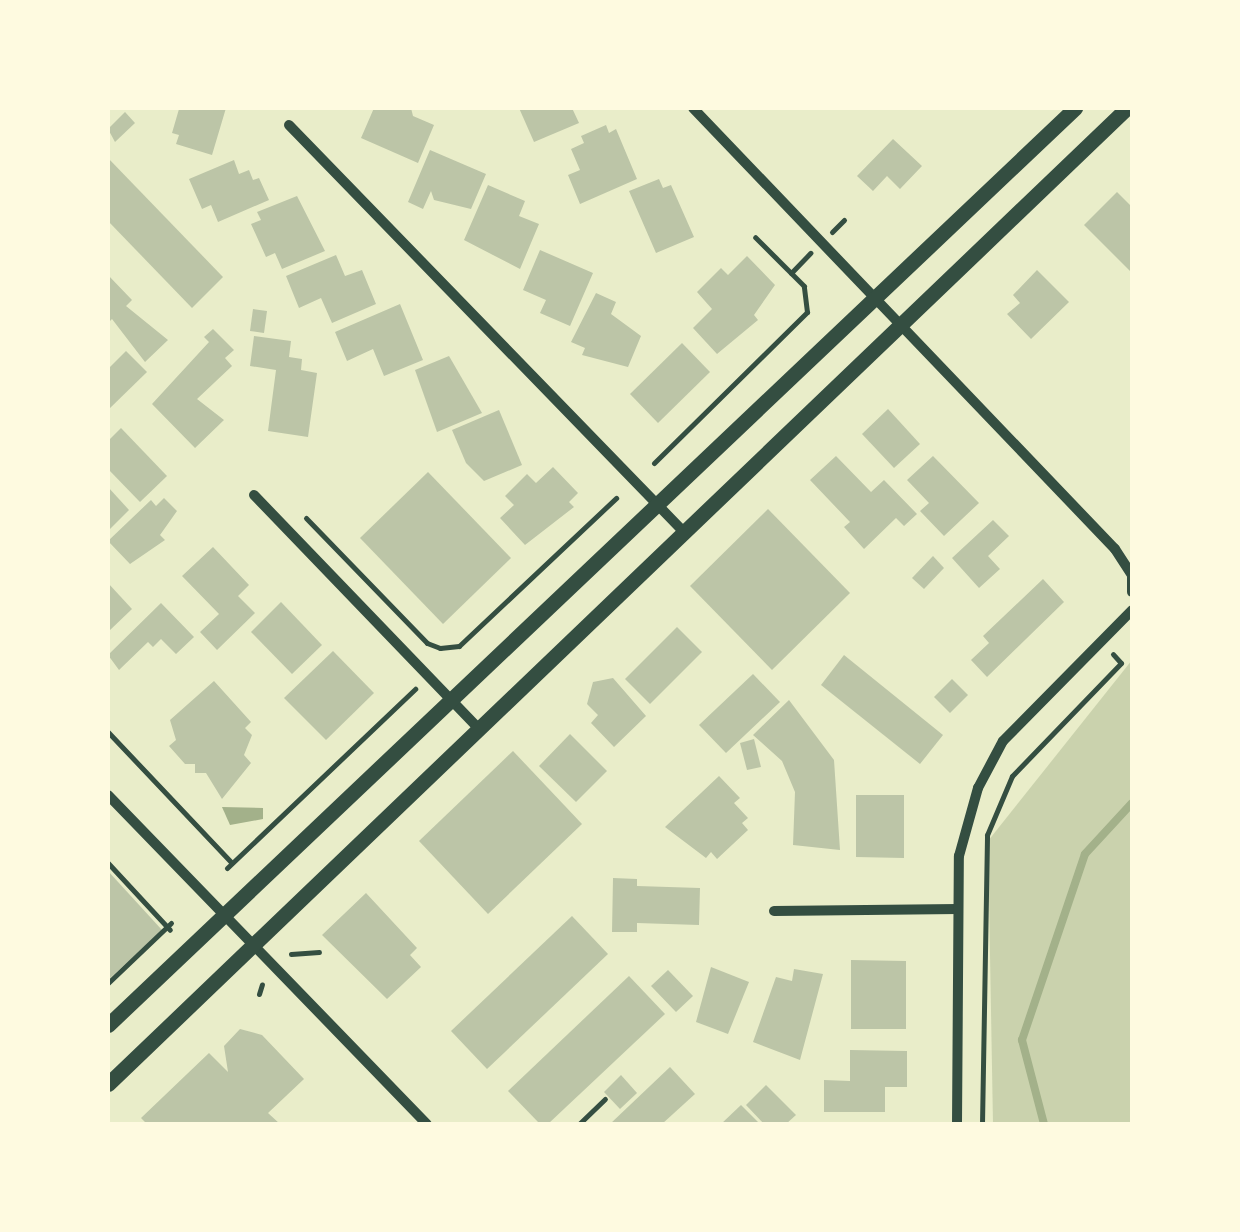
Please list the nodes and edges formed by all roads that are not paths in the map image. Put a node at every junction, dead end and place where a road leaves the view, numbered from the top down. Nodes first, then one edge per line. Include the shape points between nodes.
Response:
1 (693, 108) edge
2 (1075, 108) edge
3 (1127, 108) edge
4 (289, 125) dead end
5 (874, 294) junction
6 (902, 322) junction
7 (254, 495) dead end
8 (656, 502) junction
9 (684, 532) junction
10 (1132, 592) edge
11 (1132, 610) edge
12 (449, 699) junction
13 (478, 729) junction
14 (108, 795) edge
15 (958, 909) junction
16 (774, 911) dead end
17 (224, 915) junction
18 (253, 944) junction
19 (108, 1025) edge
20 (108, 1084) edge
21 (605, 1099) dead end
22 (428, 1124) edge
23 (579, 1124) edge
24 (956, 1124) edge

1 - 5 street
2 - 5 main road
3 - 6 main road
4 - 8 street
5 - 6 street
5 - 8 main road
6 - 9 main road
6 - 10 street via 1114,550 1132,575
7 - 12 street
8 - 9 street
8 - 12 main road
9 - 13 main road
11 - 15 street via 1003,742 978,788 959,856
12 - 13 street
12 - 17 main road
13 - 18 main road
14 - 17 street
15 - 16 street
15 - 24 street
17 - 18 street
17 - 19 main road
18 - 20 main road
18 - 22 street
21 - 23 lane

